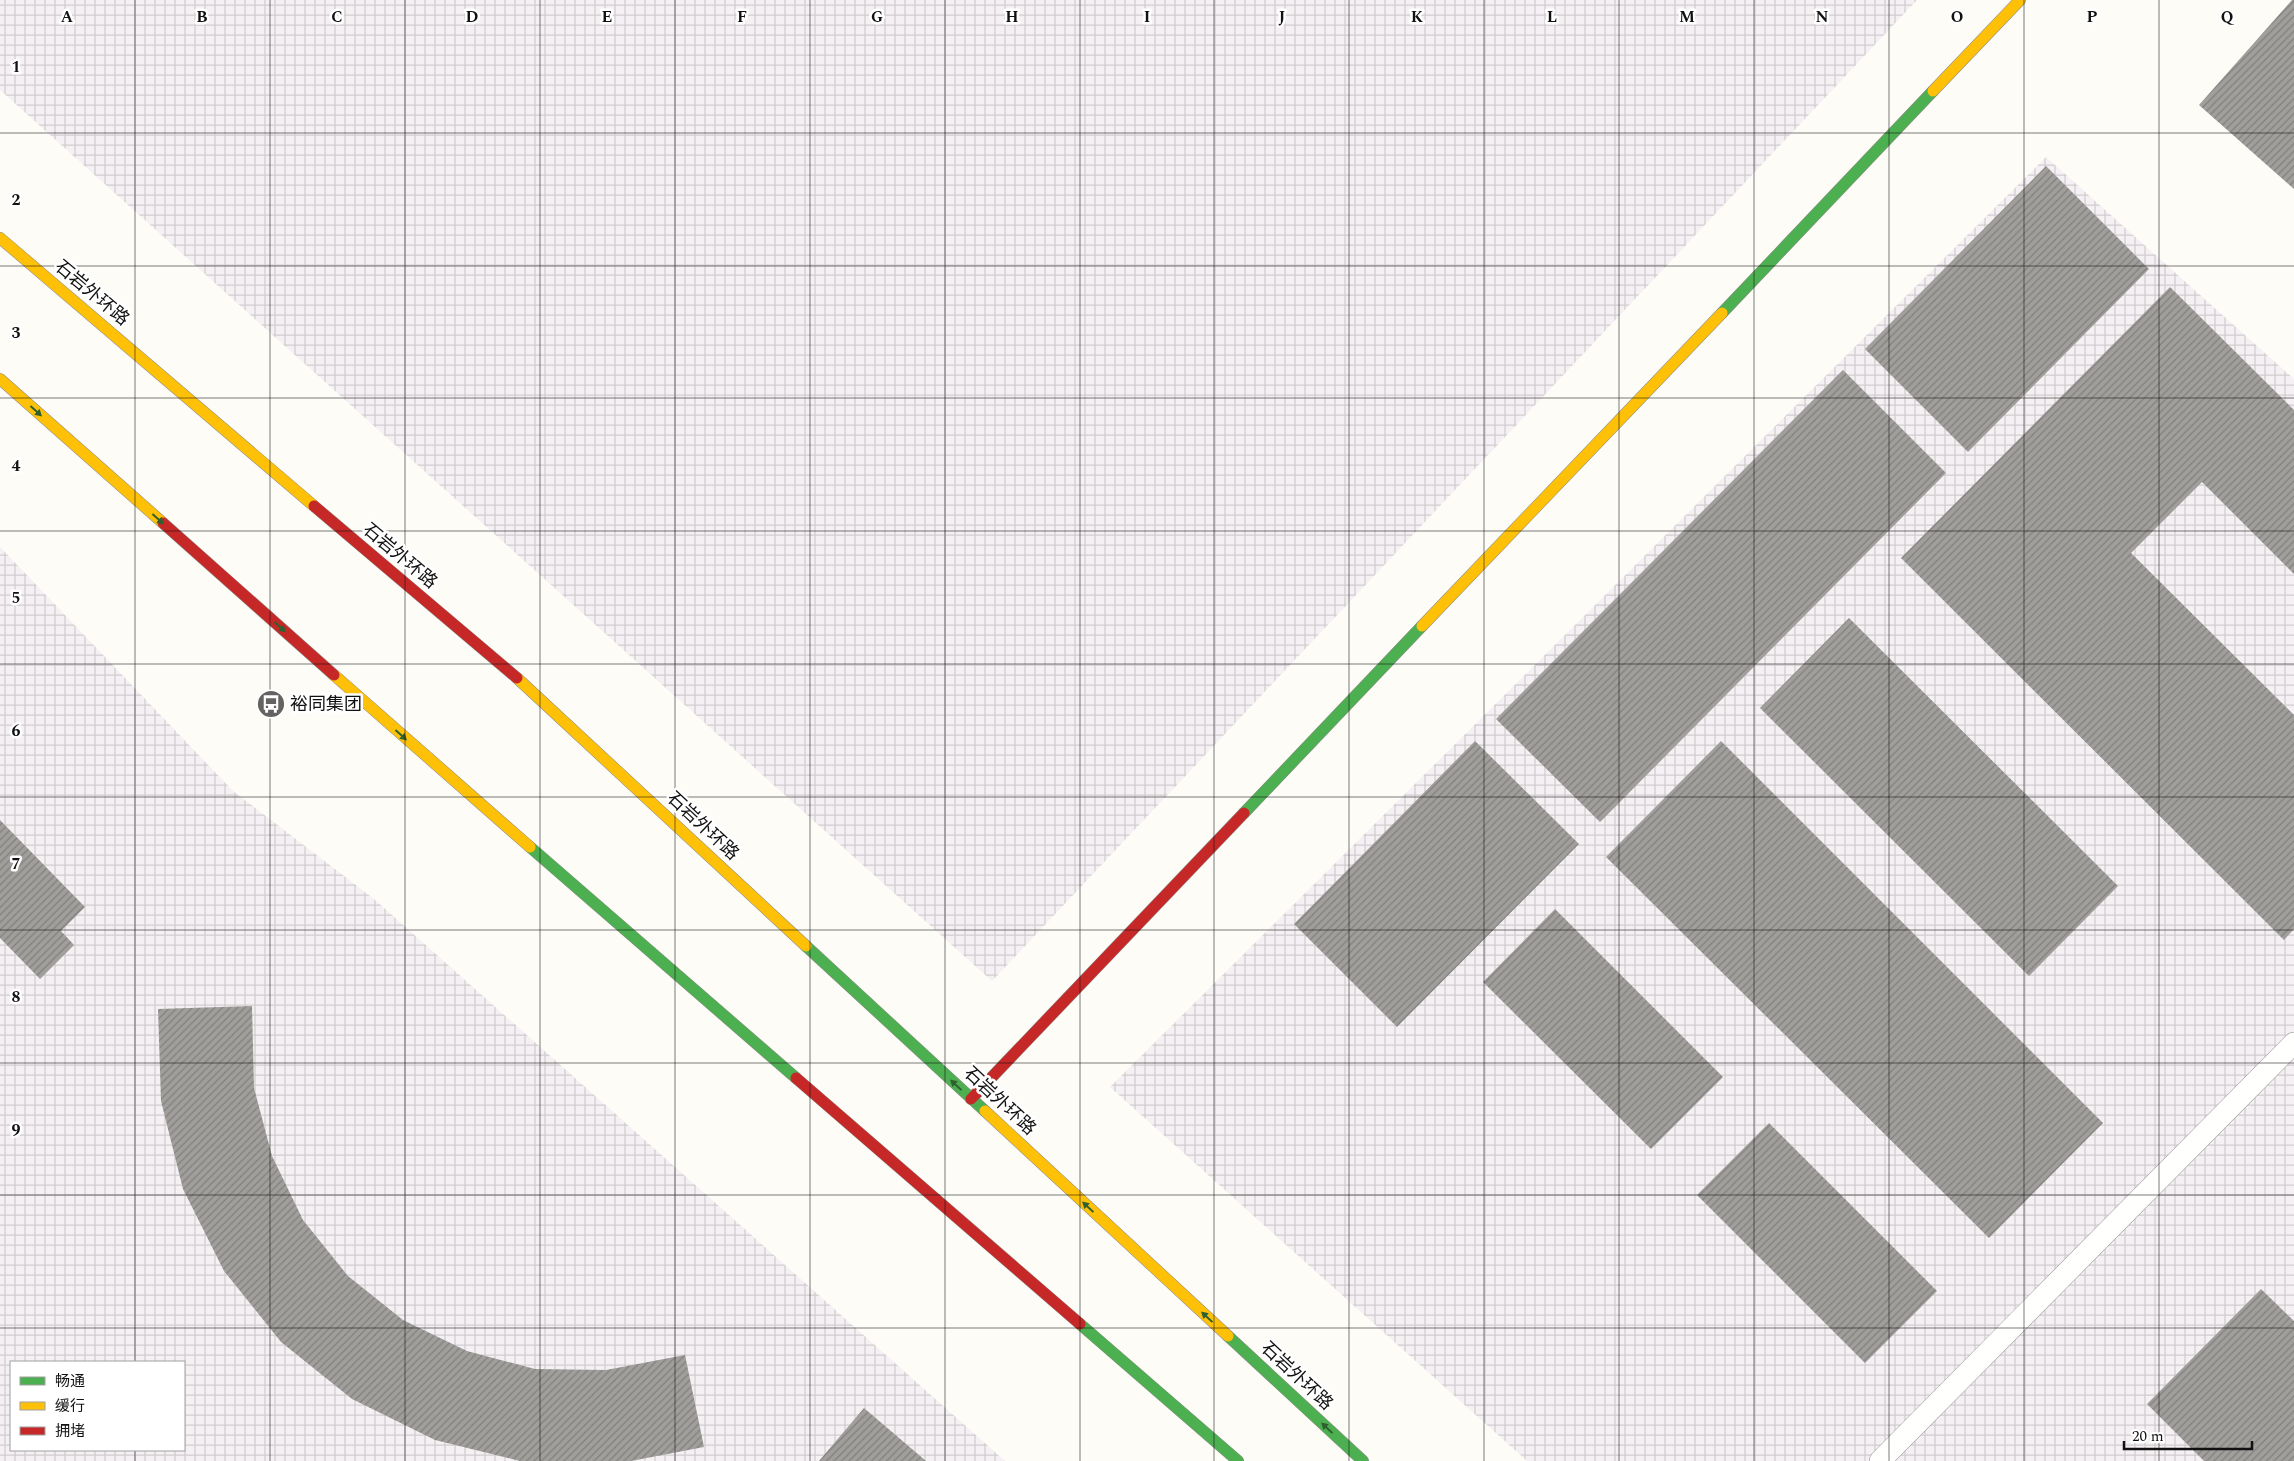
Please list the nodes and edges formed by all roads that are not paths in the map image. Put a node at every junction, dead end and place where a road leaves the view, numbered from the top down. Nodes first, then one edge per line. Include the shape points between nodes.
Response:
1 (2020, 0) edge
2 (0, 238) edge
3 (0, 379) edge
4 (2294, 1043) edge
5 (971, 1099) junction
6 (1238, 1461) edge
7 (1362, 1461) edge
8 (1880, 1461) edge

1 - 5 main road
5 -> 2 main road, 石岩外环路 via 518,679
3 -> 6 main road via 476,801
4 - 8 lane
7 -> 5 main road, 石岩外环路

